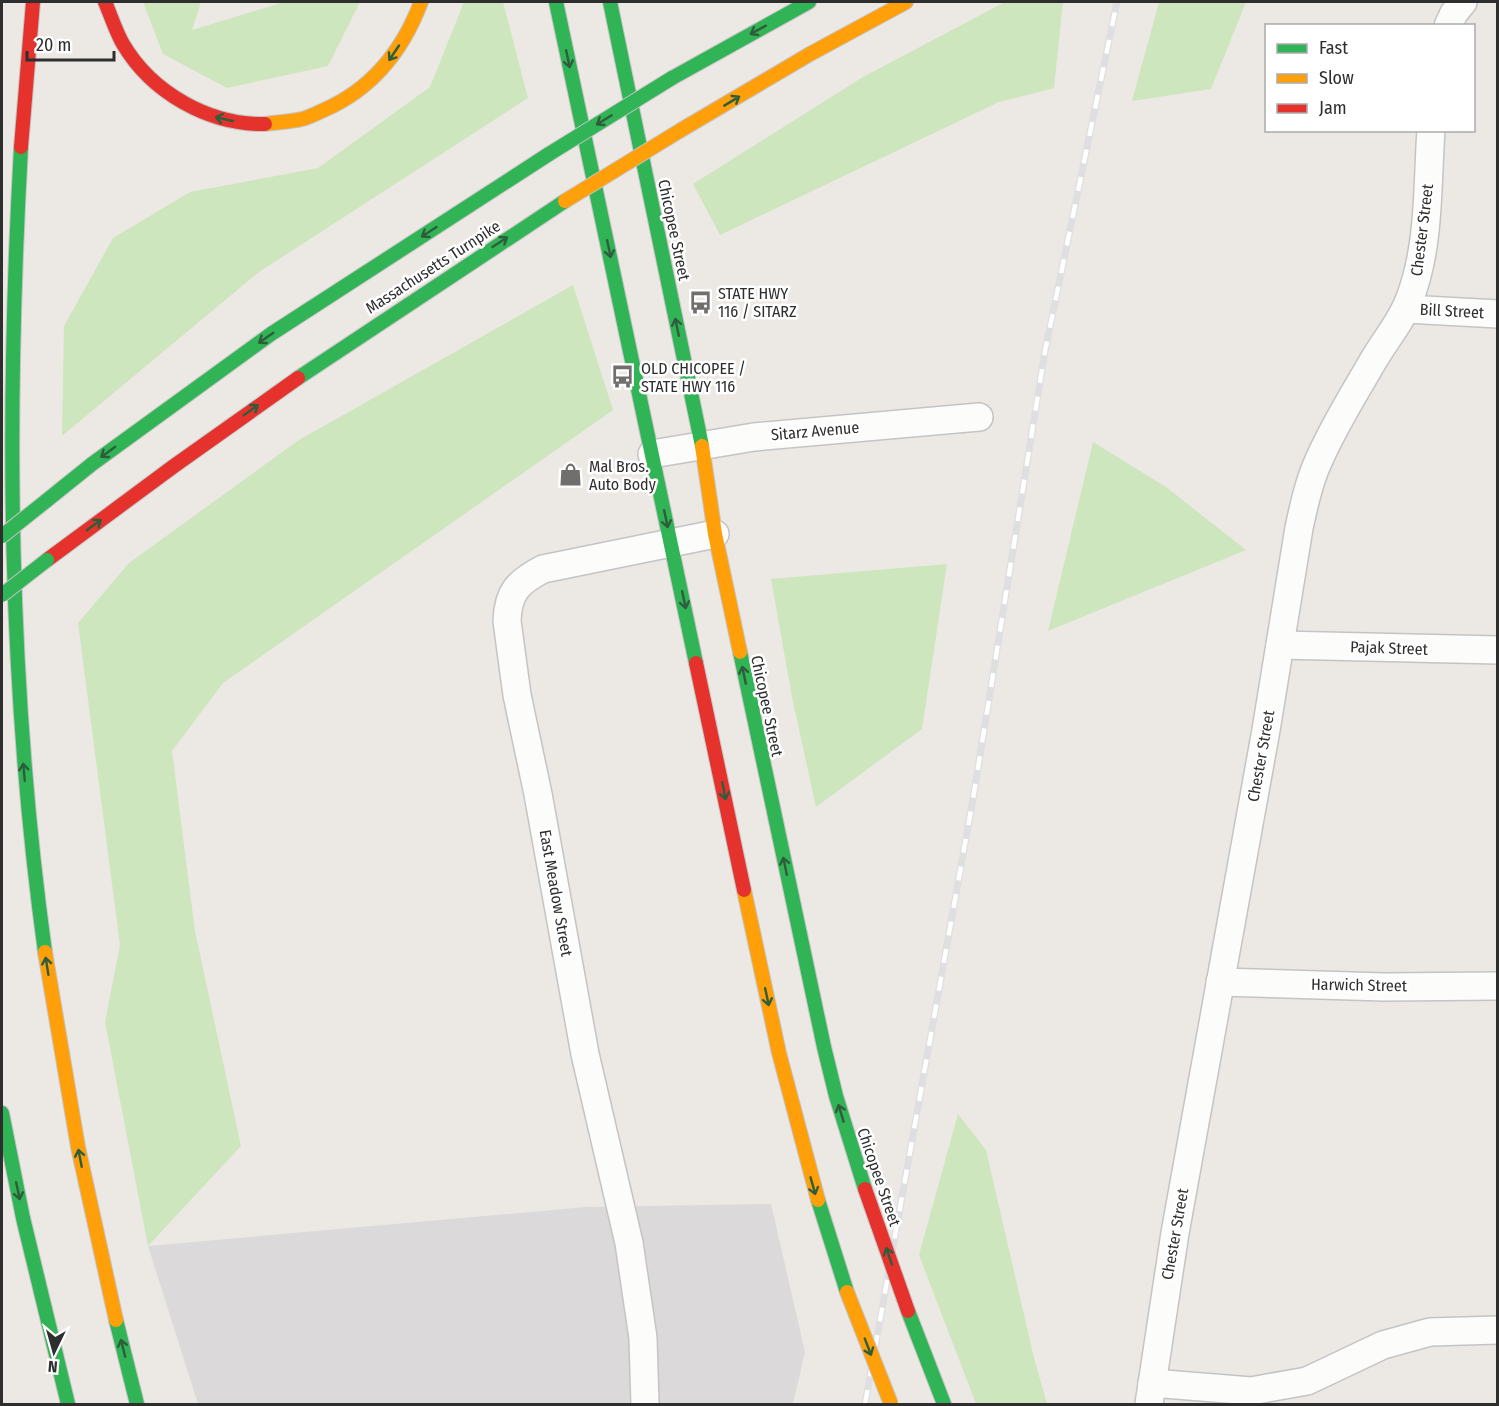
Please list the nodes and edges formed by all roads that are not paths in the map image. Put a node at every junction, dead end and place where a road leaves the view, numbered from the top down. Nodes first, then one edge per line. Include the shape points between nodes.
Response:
1 (33, 2) edge
2 (105, 2) edge
3 (421, 2) edge
4 (556, 2) edge
5 (609, 2) edge
6 (809, 2) edge
7 (906, 2) edge
8 (1431, 132) edge
9 (1406, 309) junction
10 (1497, 314) edge
11 (980, 417) dead end
12 (702, 446) junction
13 (652, 454) junction
14 (715, 534) junction
15 (2, 536) edge
16 (672, 543) junction
17 (2, 596) edge
18 (1280, 645) junction
19 (1497, 650) edge
20 (1220, 982) junction
21 (1497, 986) edge
22 (2, 1113) edge
23 (1497, 1330) edge
24 (1150, 1394) edge
25 (68, 1404) edge
26 (137, 1404) edge
27 (645, 1404) edge
28 (891, 1404) edge
29 (945, 1404) edge

26 -> 1 main road via 95,1233 58,1042 34,869 19,713 11,484 12,365 18,192
3 -> 2 main road via 392,58 360,90 303,119 262,124 221,119 169,95 138,66
4 -> 13 main road
12 -> 5 main road, Chicopee Street
6 -> 15 main road, Massachusetts Turnpike, bridge via 672,78 271,334 92,464
17 -> 7 main road, Massachusetts Turnpike, bridge via 261,403 435,285 681,130
8 - 9 street, Chester Street via 1422,258
9 - 10 street, Bill Street
9 - 18 street, Chester Street via 1358,386 1317,463 1299,528
11 - 12 street, Sitarz Avenue via 754,437
12 - 13 street, Sitarz Avenue
12 - 14 main road, Chicopee Street
13 -> 16 main road
14 - 16 street, East Meadow Street
29 -> 14 main road, Chicopee Street, bridge via 908,1311 836,1096
16 - 27 street, East Meadow Street via 543,569 517,586 507,621 517,695 585,1054 628,1243 642,1338
16 -> 28 main road, bridge via 788,1088 825,1227
18 - 19 street, Pajak Street
18 - 20 street, Chester Street
20 - 21 street, Harwich Street
20 - 24 street, Chester Street
22 -> 25 main road
23 - 24 street via 1430,1332 1383,1345 1307,1381 1251,1391

